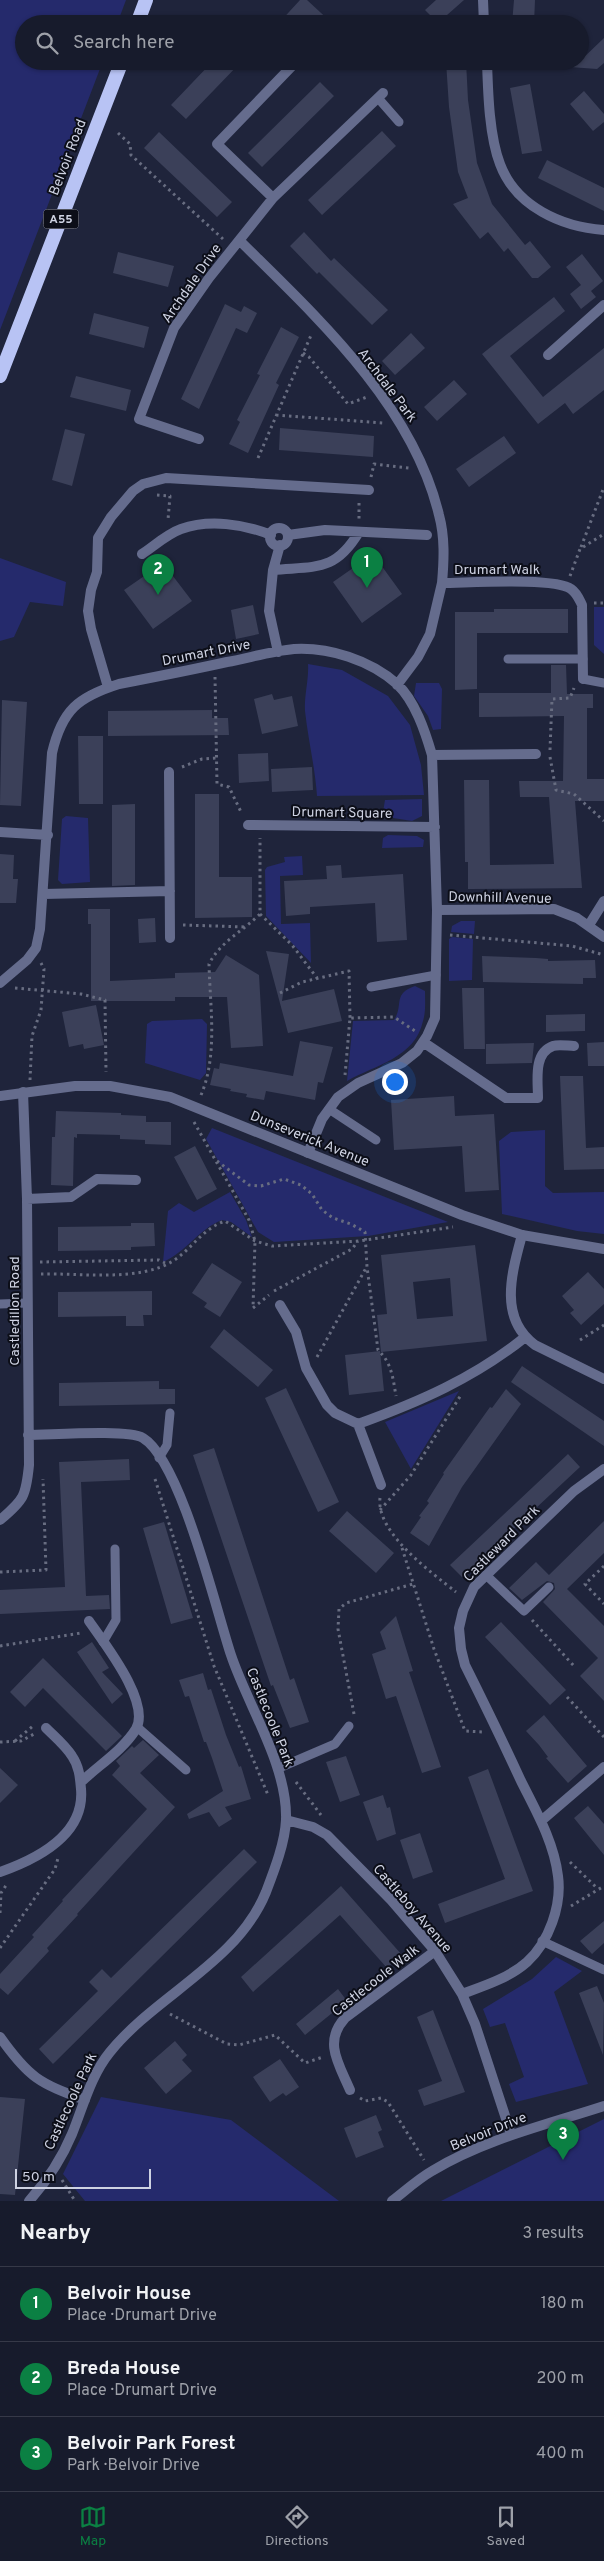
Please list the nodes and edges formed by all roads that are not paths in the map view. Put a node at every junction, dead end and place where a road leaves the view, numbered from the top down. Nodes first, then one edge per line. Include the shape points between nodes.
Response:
1 (146, 0) edge
2 (483, 0) edge
3 (140, 15) edge
4 (484, 15) edge
5 (119, 70) edge
6 (288, 70) edge
7 (488, 70) edge
8 (380, 96) joint
9 (399, 122) dead end
10 (273, 198) junction
11 (604, 230) edge
12 (236, 244) junction
13 (604, 305) edge
14 (548, 355) dead end
15 (0, 376) edge
16 (199, 439) dead end
17 (364, 490) road end
18 (359, 532) junction
19 (271, 535) junction
20 (288, 535) junction
21 (427, 535) dead end
22 (280, 545) junction
23 (142, 554) dead end
24 (273, 570) junction
25 (442, 583) junction
26 (278, 652) junction
27 (508, 659) dead end
28 (583, 659) junction
29 (583, 679) joint
30 (604, 683) edge
31 (397, 685) junction
32 (108, 687) junction
33 (536, 754) dead end
34 (432, 755) junction
35 (169, 772) road end
36 (248, 825) road end
37 (435, 827) junction
38 (0, 832) edge
39 (48, 835) junction
40 (170, 891) junction
41 (44, 894) junction
42 (604, 901) edge
43 (437, 910) junction
44 (589, 925) junction
45 (604, 937) edge
46 (170, 938) dead end
47 (436, 975) junction
48 (4, 985) edge
49 (372, 987) dead end
50 (424, 1041) junction
51 (574, 1046) dead end
52 (27, 1092) junction
53 (0, 1096) edge
54 (329, 1109) junction
55 (376, 1140) dead end
56 (308, 1153) junction
57 (136, 1180) dead end
58 (27, 1199) junction
59 (522, 1235) junction
60 (604, 1249) edge
61 (27, 1303) junction
62 (0, 1304) edge
63 (280, 1305) dead end
64 (524, 1338) junction
65 (604, 1378) edge
66 (170, 1413) dead end
67 (358, 1424) junction
68 (28, 1435) junction
69 (159, 1458) junction
70 (604, 1469) edge
71 (381, 1485) road end
72 (0, 1520) edge
73 (115, 1549) dead end
74 (486, 1575) junction
75 (549, 1587) dead end
76 (89, 1621) dead end
77 (103, 1642) junction
78 (349, 1726) road end
79 (137, 1727) junction
80 (46, 1728) road end
81 (284, 1766) junction
82 (604, 1767) edge
83 (186, 1770) dead end
84 (81, 1782) junction
85 (286, 1820) junction
86 (541, 1821) junction
87 (0, 1872) edge
88 (542, 1941) junction
89 (434, 1951) junction
90 (604, 1970) edge
91 (462, 1994) junction
92 (0, 2037) edge
93 (350, 2090) road end
94 (85, 2100) junction
95 (604, 2106) edge
96 (511, 2134) junction
97 (29, 2201) edge
98 (392, 2201) edge

1 - 3 highway
2 - 4 street
5 - 15 highway, Belvoir Road / A55
6 - 10 street via 217,144
7 - 11 street via 495,144 500,164 510,183 543,214 564,224
8 - 9 lane
8 - 10 street, Archdale Drive
10 - 12 street, Archdale Drive
12 - 16 street, Archdale Drive via 174,328 140,419
12 - 25 street, Archdale Park via 318,318 375,387 406,432 440,514 445,552
13 - 14 street
17 - 32 street via 166,478 143,484 133,491 98,538 97,572 89,600 91,630
18 - 20 street via 325,530
18 - 21 street
18 - 24 street via 339,559 322,565
19 - 20 street via 280,528
19 - 22 street via 273,542
19 - 23 street via 251,527 201,524 179,530
20 - 22 street via 286,542
22 - 24 street
24 - 26 street via 269,611
25 - 28 street, Drumart Walk via 550,583 566,586 577,595 582,605
25 - 31 street, Drumart Walk via 430,634 418,658
26 - 31 street, Drumart Drive via 327,650 376,670
26 - 32 street, Drumart Drive
27 - 28 lane
28 - 29 street
29 - 30 lane
31 - 34 street, Drumart Drive via 426,732
32 - 39 street, Drumart Drive via 77,703 57,732 52,753
33 - 34 street
34 - 37 street, Drumart Drive
35 - 40 street
36 - 37 street, Drumart Square
37 - 43 street, Drumart Drive
38 - 39 street
39 - 41 street, Drumart Drive
40 - 41 street
40 - 46 street
41 - 48 street, Drumart Drive via 36,948
42 - 44 street
43 - 44 street, Downhill Avenue via 554,909
43 - 47 street, Drumart Drive
44 - 45 street, Downhill Avenue
47 - 49 lane
47 - 50 street, Drumart Drive via 435,1018
50 - 51 street via 506,1098 538,1098 538,1062 543,1053 553,1046
50 - 54 street, Drumart Drive via 402,1062 343,1093
52 - 53 street, Dunseverick Avenue
52 - 56 street, Dunseverick Avenue via 106,1086 170,1097
52 - 58 street, Castledillon Road
54 - 55 lane
54 - 56 street, Drumart Drive
56 - 59 street, Dunseverick Avenue
57 - 58 street via 97,1180 71,1197
58 - 61 street, Castledillon Road
59 - 60 street, Dunseverick Avenue
59 - 64 street via 510,1280 510,1300
61 - 62 lane
61 - 68 street, Castledillon Road
63 - 67 street via 296,1332 309,1373 327,1405 335,1413
64 - 65 street
64 - 67 street via 500,1358 467,1378 398,1410
66 - 69 lane via 167,1445
67 - 71 street
68 - 69 street, Castlecoole Park via 118,1434 142,1438
68 - 72 street, Castledillon Road via 27,1490 20,1502
69 - 81 street, Castlecoole Park via 180,1497 194,1533 231,1657
70 - 74 street, Castleward Park via 574,1491
73 - 77 lane via 116,1620
74 - 75 lane via 524,1611
74 - 86 street, Castleward Park via 474,1587 463,1611 459,1628 461,1650
76 - 77 street
77 - 79 street via 134,1692 140,1715
78 - 81 lane via 335,1744
79 - 83 lane
79 - 84 street via 126,1743
80 - 84 street via 73,1757
81 - 85 street, Castlecoole Park
82 - 86 street
84 - 87 street via 82,1801 76,1820 62,1839 38,1855
85 - 89 street, Castleboy Avenue via 328,1835 391,1900
85 - 94 street, Castlecoole Park via 266,1892 250,1923 108,2053
86 - 88 street, Castleward Park via 558,1876 559,1893 553,1918
88 - 90 lane
88 - 91 street, Castleward Park via 525,1964
89 - 91 street, Castleboy Avenue
89 - 93 street, Castlecoole Walk via 344,2018 335,2029 335,2053
91 - 96 street, Castleboy Avenue via 476,2024
92 - 94 street via 30,2075 48,2086
94 - 97 street, Castlecoole Park via 71,2137
95 - 96 street, Belvoir Drive
96 - 98 street, Belvoir Drive via 432,2171

